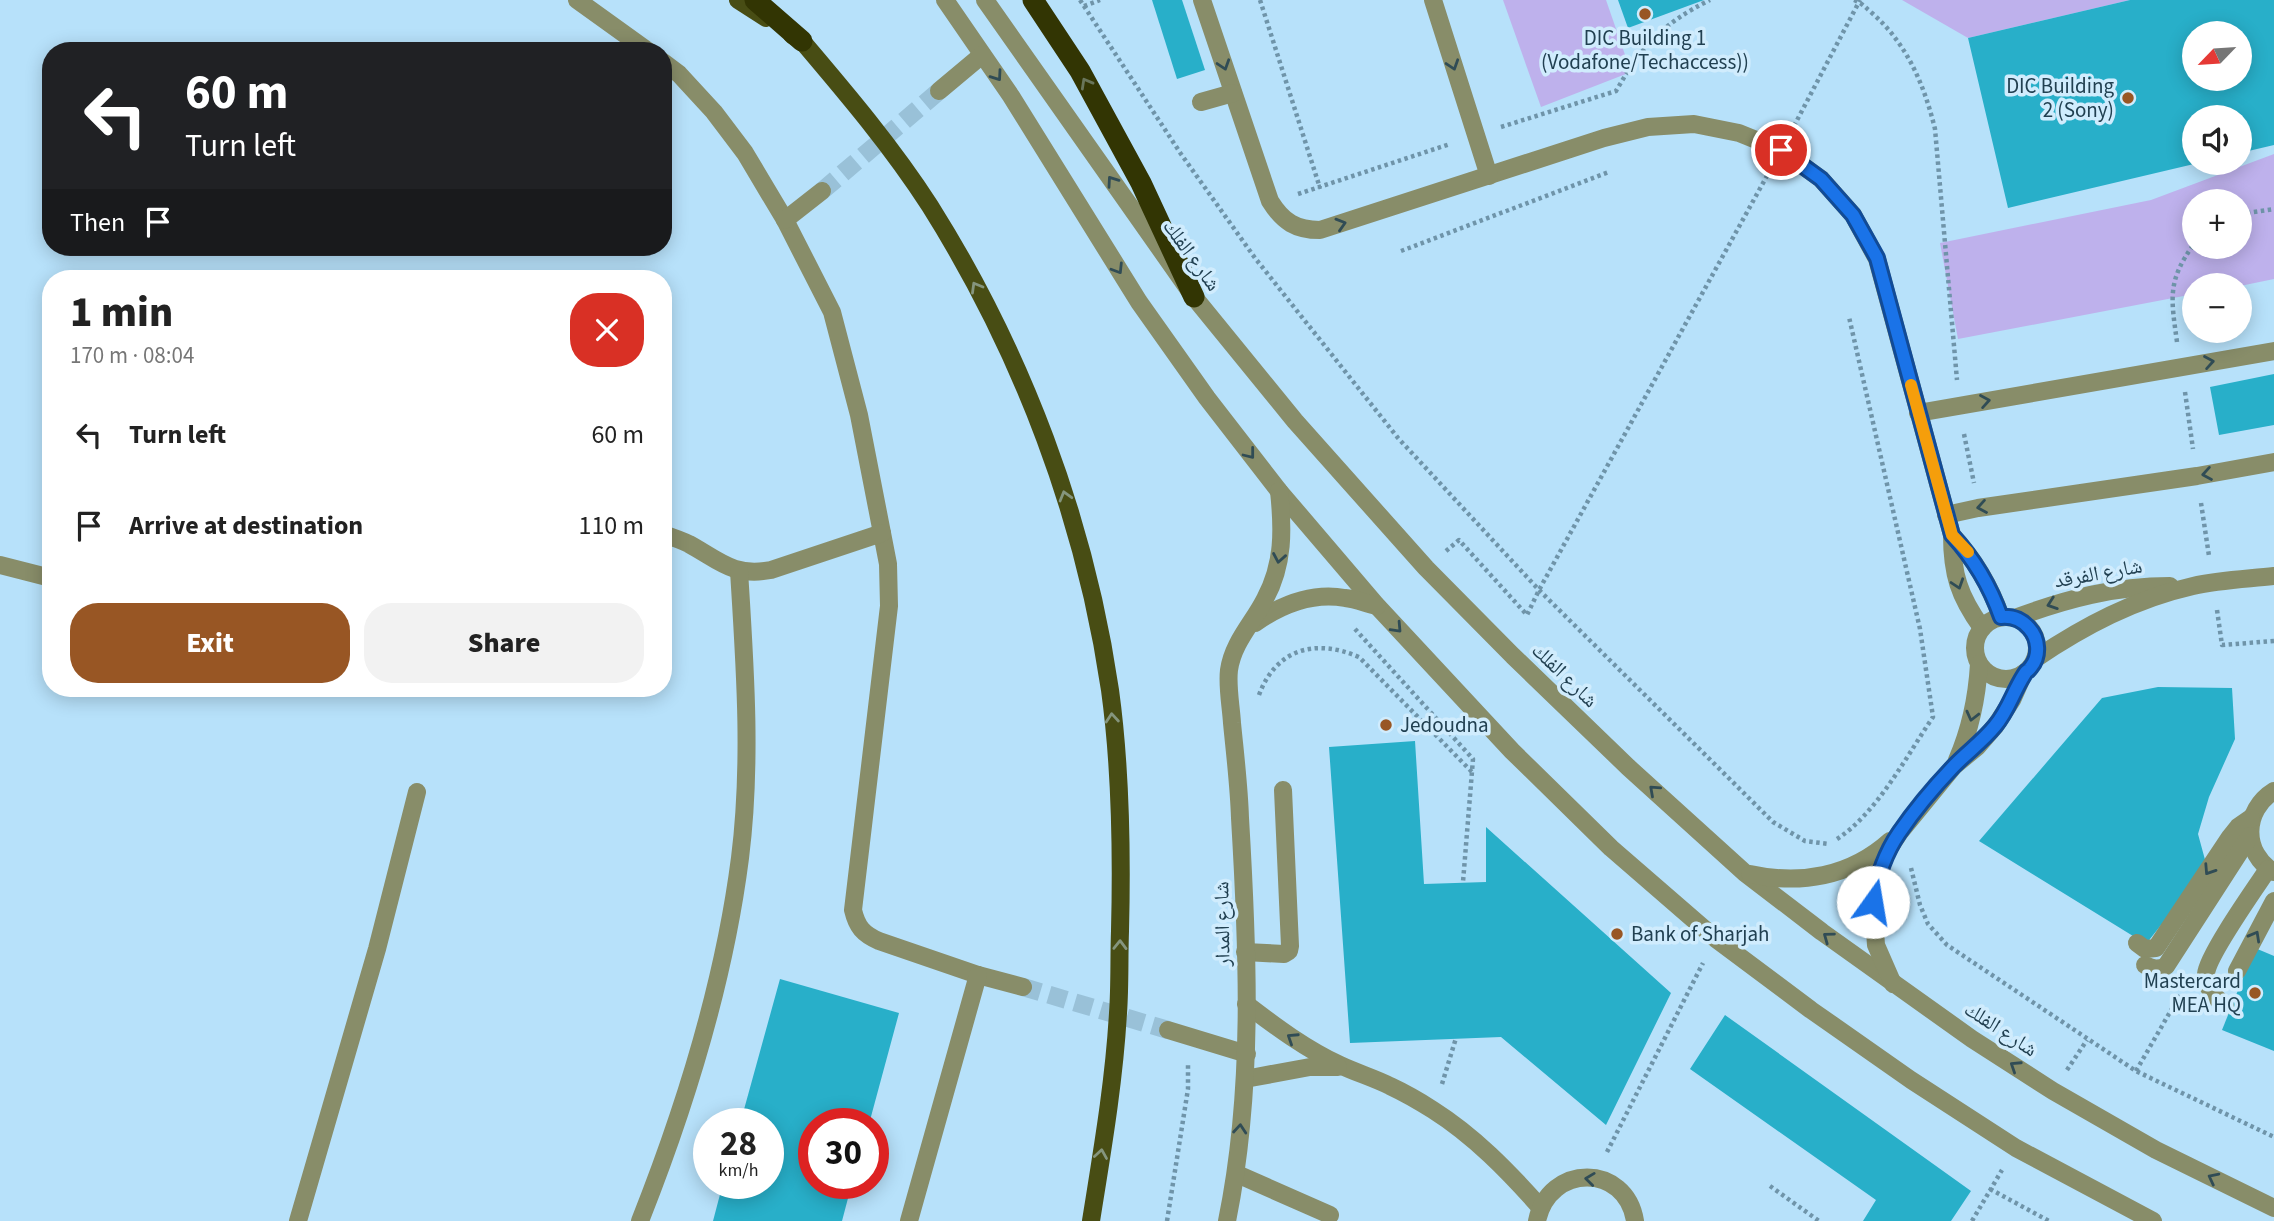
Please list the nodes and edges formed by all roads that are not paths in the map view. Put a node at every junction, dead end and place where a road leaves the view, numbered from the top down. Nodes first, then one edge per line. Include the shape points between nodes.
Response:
1 (577, 0) edge
2 (738, 0) edge
3 (755, 0) edge
4 (945, 0) edge
5 (985, 0) edge
6 (1033, 0) edge
7 (1202, 0) edge
8 (1433, 0) edge
9 (802, 41) junction
10 (636, 42) edge
11 (982, 55) junction
12 (672, 69) edge
13 (939, 92) tunnel mouth
14 (1233, 93) junction
15 (1201, 102) dead end
16 (1489, 176) junction
17 (822, 191) tunnel mouth
18 (785, 220) junction
19 (1194, 298) junction
20 (2274, 351) edge
21 (1918, 413) junction
22 (2274, 462) edge
23 (1279, 491) junction
24 (1946, 514) junction
25 (882, 533) junction
26 (1952, 535) junction
27 (672, 537) edge
28 (0, 565) edge
29 (739, 571) junction
30 (42, 576) edge
31 (2274, 576) edge
32 (2191, 586) junction
33 (1378, 607) junction
34 (2008, 618) junction
35 (1982, 628) junction
36 (1247, 629) junction
37 (1979, 664) junction
38 (2030, 666) junction
39 (1954, 766) junction
40 (1283, 790) dead end
41 (2274, 791) edge
42 (417, 792) dead end
43 (2250, 827) junction
44 (1900, 832) junction
45 (2271, 870) edge
46 (1745, 873) junction
47 (2274, 901) edge
48 (2137, 943) dead end
49 (1245, 951) junction
50 (2146, 965) dead end
51 (2237, 971) dead end
52 (978, 975) junction
53 (1893, 984) junction
54 (1023, 987) tunnel mouth
55 (1245, 1004) junction
56 (2225, 1006) dead end
57 (1168, 1030) tunnel mouth
58 (1247, 1054) junction
59 (1342, 1066) junction
60 (1245, 1079) junction
61 (1237, 1174) junction
62 (2274, 1208) edge
63 (1330, 1214) dead end
64 (1539, 1214) edge
65 (1639, 1218) edge
66 (298, 1221) edge
67 (640, 1221) edge
68 (909, 1221) edge
69 (1091, 1221) edge
70 (1227, 1221) edge
71 (2153, 1221) edge

1 - 10 street
2 - 9 main road
3 - 9 highway
4 - 11 street
19 -> 5 street, شارع الفلك
19 -> 6 highway via 1141,183 1080,71
7 -> 14 street
8 -> 16 street
69 -> 9 main road via 1118,1013 1121,886 1110,691 1090,588 1063,488 1026,390 982,296 885,142
11 - 13 street
11 -> 23 street via 1139,302
12 - 18 street via 714,112 745,153
14 - 15 street
14 -> 16 street via 1270,201 1290,225 1305,230 1321,230
16 - 21 street via 1648,127 1694,124 1739,133 1781,150 1821,179 1853,215 1877,258
17 - 18 street
18 - 25 street via 832,312 859,415
46 -> 19 street, شارع الفلك via 1619,758 1426,568 1295,421
21 -> 20 street
21 - 24 street
22 -> 24 street
23 - 33 street
23 -> 36 street, شارع المدار via 1283,527 1279,564
24 - 26 street
25 - 29 street via 771,570
25 - 52 street via 889,606 853,910 856,924 879,941
26 - 34 street via 1982,573
26 -> 35 street via 1957,584
27 - 29 street
28 - 30 street
29 - 67 street via 746,732 740,858 706,1023
31 - 32 street, شارع الفرقد
32 -> 34 street, شارع الفرقد via 2101,591
32 - 38 street, شارع الفرقد via 2109,615 2071,635
33 - 36 street, شارع المدار via 1343,597 1309,598 1275,609
33 -> 71 street via 1512,751 1611,848 1716,939 1822,1018 2016,1148
34 - 35 street via 1990,621
34 - 38 street via 2024,622 2036,639
35 - 37 street via 1975,647
36 - 49 street, شارع المدار via 1229,671 1240,801
37 - 38 street via 1994,677 2015,678
37 -> 39 street via 1973,716
38 - 39 street via 1996,725
39 - 44 street
40 - 49 street via 1289,951
41 - 43 street via 2257,806
42 - 66 street
43 - 45 street via 2258,857
43 -> 48 street via 2238,827 2230,837 2156,948 2146,949
43 - 50 street via 2166,966 2160,970
44 - 46 street via 1859,863 1835,873 1805,879
44 - 53 street via 1886,853 1873,902 1876,944
45 - 56 street via 2213,954 2206,973 2210,993
53 -> 46 street, شارع الفلك
51 -> 47 street
49 - 55 street, شارع المدار
52 - 54 street
52 - 68 street
62 -> 53 street, شارع الفلك via 2156,1150 2053,1091
55 - 58 street, شارع المدار
59 -> 55 street
57 - 58 street
58 - 60 street, شارع المدار
59 - 60 street
59 - 64 street via 1390,1085 1473,1138 1508,1171
61 -> 60 street, شارع المدار
61 - 63 street
61 - 70 street, شارع المدار
65 -> 64 street via 1625,1195 1611,1184 1577,1177 1549,1193

